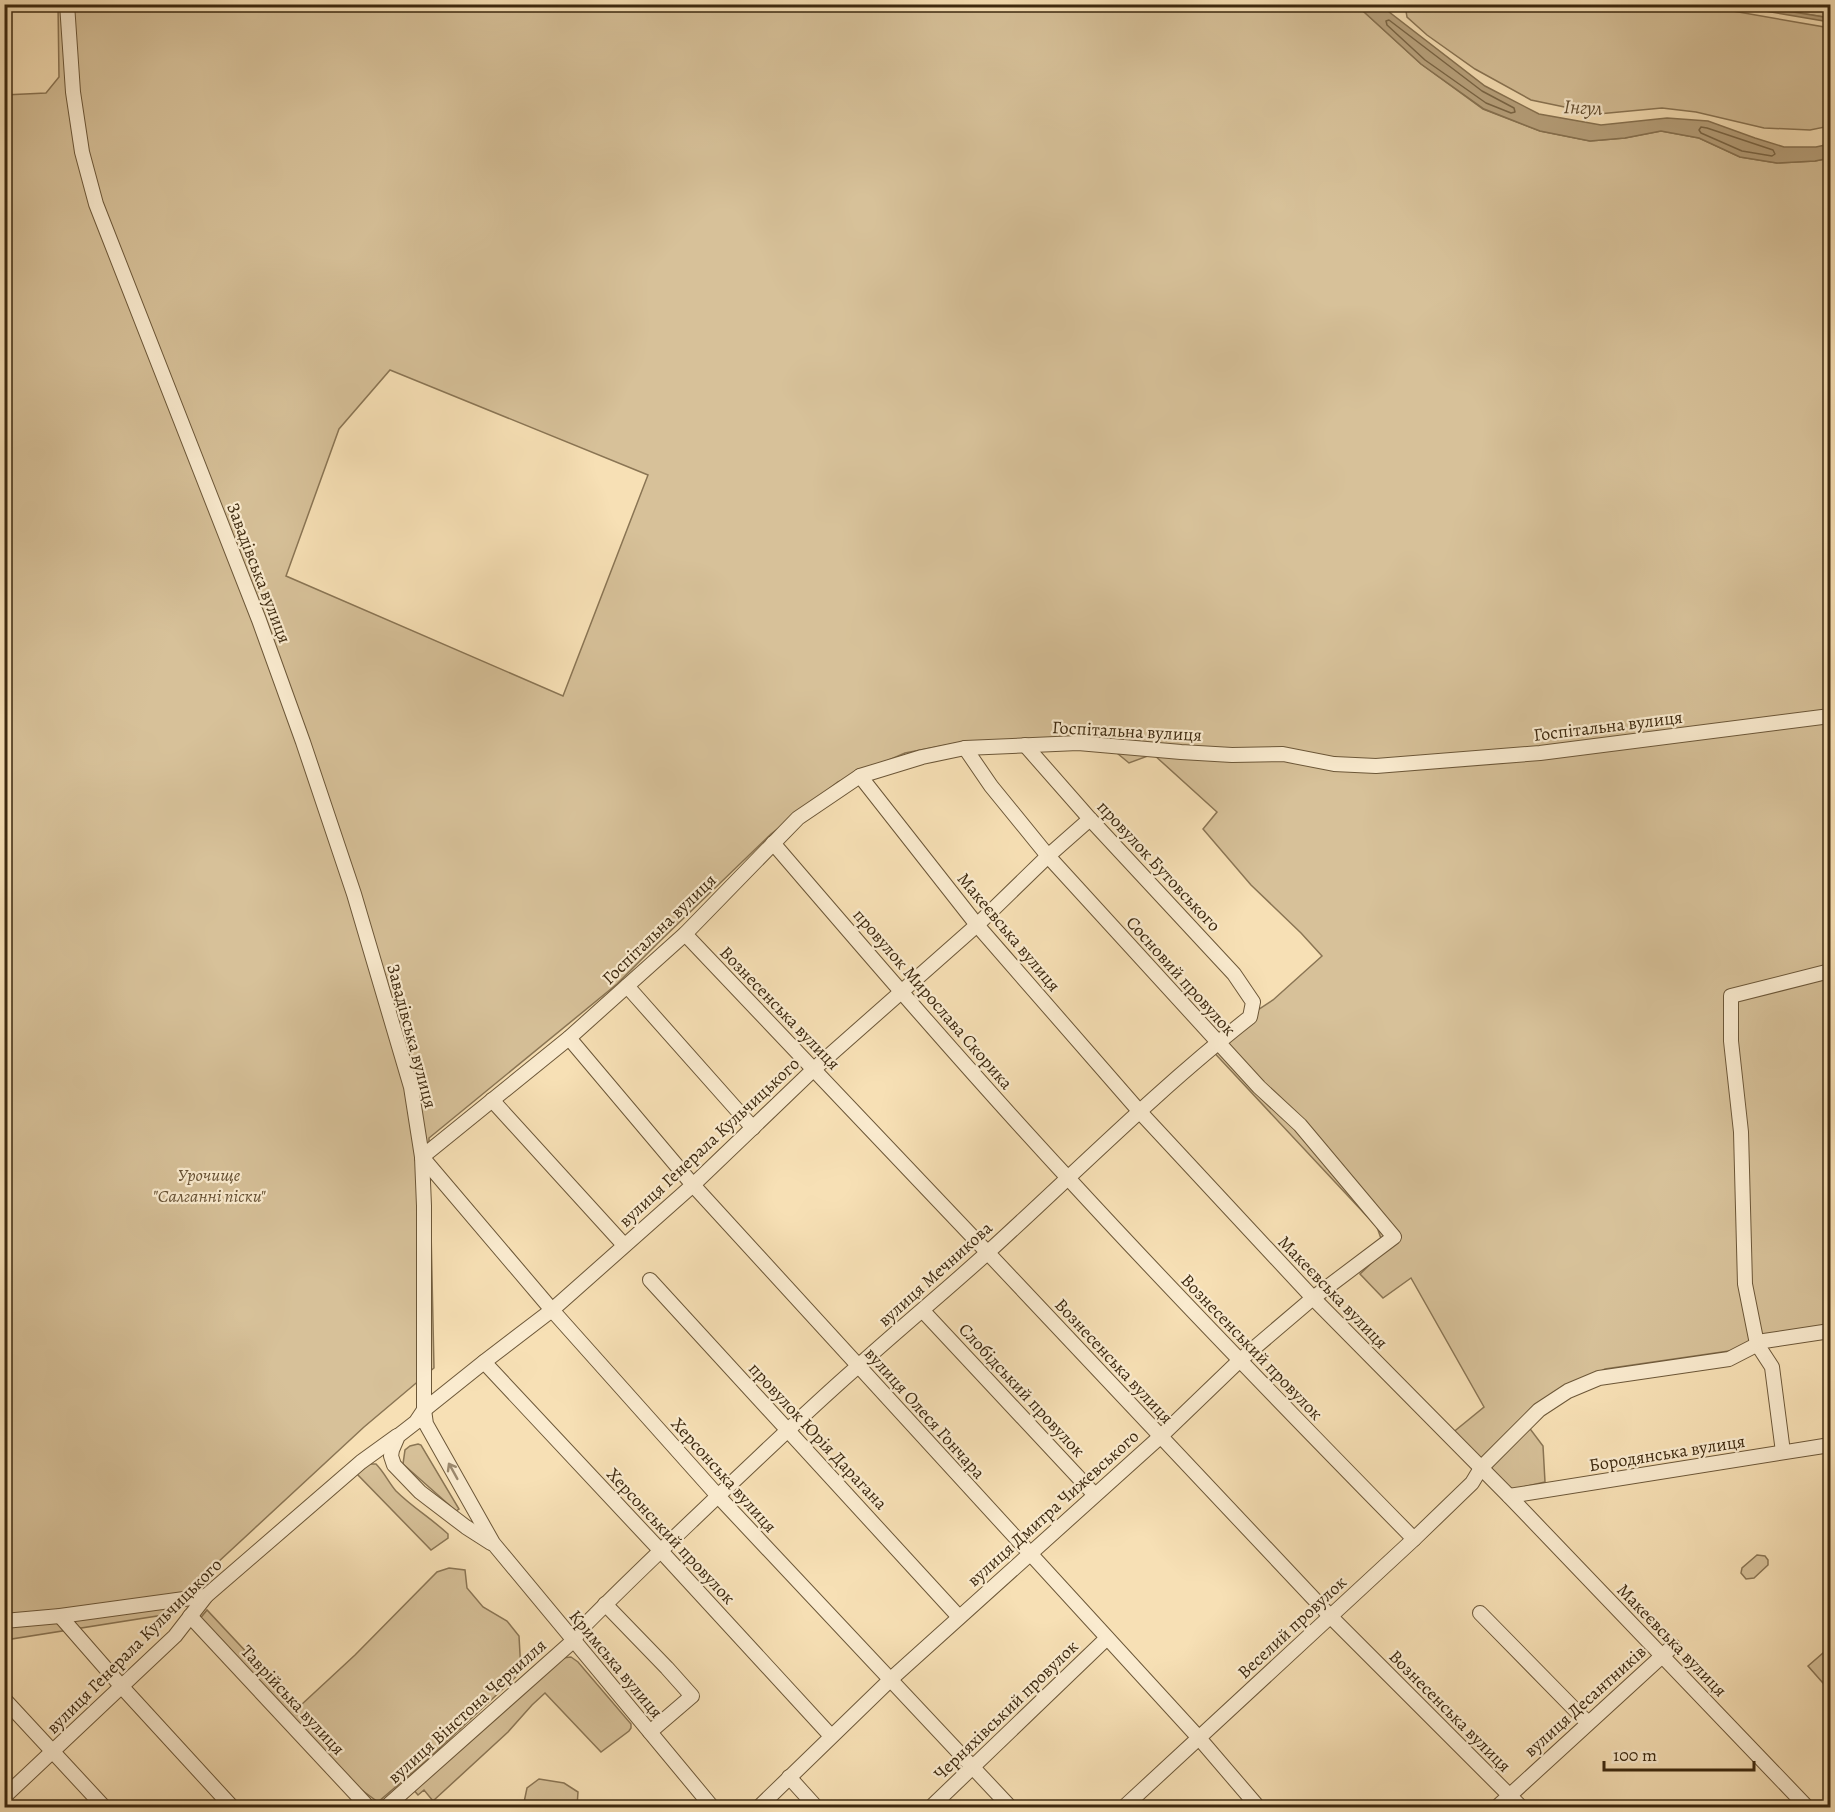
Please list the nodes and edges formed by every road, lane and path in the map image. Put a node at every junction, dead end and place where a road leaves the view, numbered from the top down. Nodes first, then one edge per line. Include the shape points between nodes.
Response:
1 (67, 4) edge
2 (1830, 716) edge
3 (1025, 745) junction
4 (965, 748) junction
5 (860, 776) junction
6 (1090, 819) junction
7 (772, 843) junction
8 (1048, 856) junction
9 (977, 925) junction
10 (685, 934) junction
11 (1830, 971) edge
12 (627, 986) junction
13 (902, 992) junction
14 (1250, 1017) joint
15 (569, 1038) junction
16 (1217, 1043) junction
17 (814, 1069) junction
18 (492, 1100) junction
19 (1140, 1112) junction
20 (753, 1128) junction
21 (422, 1157) junction
22 (1067, 1177) junction
23 (693, 1185) junction
24 (1380, 1220) joint
25 (624, 1245) junction
26 (988, 1253) junction
27 (650, 1280) dead end
28 (1313, 1298) junction
29 (552, 1311) junction
30 (923, 1311) junction
31 (1830, 1331) edge
32 (1757, 1344) junction
33 (1239, 1361) junction
34 (484, 1362) junction
35 (858, 1366) junction
36 (424, 1410) junction
37 (787, 1430) junction
38 (402, 1432) junction
39 (433, 1434) junction
40 (1161, 1436) junction
41 (1830, 1445) edge
42 (1783, 1452) junction
43 (361, 1462) junction
44 (394, 1465) junction
45 (1481, 1468) junction
46 (1094, 1494) junction
47 (718, 1496) junction
48 (1509, 1497) junction
49 (474, 1507) junction
50 (466, 1527) junction
51 (1414, 1539) junction
52 (493, 1543) junction
53 (660, 1550) junction
54 (1030, 1554) junction
55 (206, 1596) junction
56 (605, 1604) junction
57 (1480, 1613) dead end
58 (60, 1616) junction
59 (190, 1616) junction
60 (959, 1617) junction
61 (1330, 1617) junction
62 (4, 1621) edge
63 (1107, 1638) junction
64 (573, 1641) junction
65 (1672, 1646) dead end
66 (1662, 1656) junction
67 (891, 1679) junction
68 (122, 1688) junction
69 (4, 1700) edge
70 (1588, 1723) junction
71 (650, 1732) junction
72 (831, 1736) junction
73 (1199, 1738) junction
74 (53, 1751) junction
75 (974, 1767) junction
76 (789, 1777) junction
77 (1509, 1795) junction
78 (4, 1797) edge
79 (105, 1808) edge
80 (233, 1808) edge
81 (369, 1808) edge
82 (385, 1808) edge
83 (713, 1808) edge
84 (758, 1808) edge
85 (817, 1808) edge
86 (930, 1808) edge
87 (1011, 1808) edge
88 (1123, 1808) edge
89 (1259, 1808) edge
90 (1496, 1808) edge
91 (1522, 1808) edge
92 (1808, 1808) edge

1 - 21 street, Завадівська вулиця via 73,92 82,152 96,204 307,753 411,1087
2 - 3 street, Госпітальна вулиця via 1540,753 1376,766 1334,764 1283,754 1232,755 1078,743
3 - 4 street, Госпітальна вулиця
3 - 6 street, провулок Бутовського
4 - 5 street, Госпітальна вулиця
4 - 8 street, Сосновий провулок
5 - 7 street, Госпітальна вулиця via 798,818
5 - 9 street, Макеєвська вулиця
6 - 8 street, вулиця Генерала Кульчицького
6 - 14 street, провулок Бутовського via 1234,974 1253,1002
7 - 10 street, Госпітальна вулиця
7 - 13 street, провулок Мирослава Скорика
8 - 9 street, вулиця Генерала Кульчицького
8 - 16 street, Сосновий провулок
9 - 13 street, вулиця Генерала Кульчицького
9 - 19 street, Макеєвська вулиця
10 - 12 street, Госпітальна вулиця
10 - 17 street, Вознесенська вулиця
11 - 32 street via 1731,996 1731,1041 1741,1132 1745,1284
12 - 15 street, Госпітальна вулиця
12 - 20 street
13 - 17 street, вулиця Генерала Кульчицького
13 - 22 street, провулок Мирослава Скорика
14 - 16 street, вулиця Мечникова
15 - 18 street, Госпітальна вулиця
15 - 23 street, вулиця Олеся Гончара
16 - 19 street, вулиця Мечникова
16 - 24 street, Сосновий провулок via 1258,1088 1300,1125
17 - 20 street, вулиця Генерала Кульчицького
17 - 26 street, Вознесенська вулиця
18 - 21 street, Госпітальна вулиця
18 - 25 street
19 - 22 street, вулиця Мечникова
19 - 28 street, Макеєвська вулиця
20 - 23 street, вулиця Генерала Кульчицького
21 - 29 street, Херсонська вулиця
21 - 36 street, Кримська вулиця
22 - 26 street, вулиця Мечникова
22 - 33 street, Вознесенський провулок
23 - 25 street, вулиця Генерала Кульчицького
23 - 35 street, вулиця Олеся Гончара
24 - 28 street, вулиця Дмитра Чижевського via 1394,1237
25 - 29 street, вулиця Генерала Кульчицького
26 - 30 street, вулиця Мечникова
26 - 40 street, Вознесенська вулиця
27 - 37 street, провулок Юрія Дарагана
28 - 33 street, вулиця Дмитра Чижевського
28 - 45 street, Макеєвська вулиця
29 - 34 street, вулиця Генерала Кульчицького
29 - 47 street, Херсонська вулиця
30 - 35 street, вулиця Мечникова
30 - 46 street, Слобідський провулок
31 - 32 street, Веселий провулок
32 - 42 street via 1772,1367
32 - 45 street, Веселий провулок via 1729,1359 1599,1378 1568,1391 1539,1410
33 - 40 street, вулиця Дмитра Чижевського
33 - 51 street, Вознесенський провулок
34 - 36 street, вулиця Генерала Кульчицького
34 - 53 street, Херсонський провулок
35 - 37 street, вулиця Мечникова
35 - 54 street, вулиця Олеся Гончара
36 - 38 street
36 - 39 street, Кримська вулиця via 426,1424
37 - 47 street, вулиця Мечникова
37 - 60 street, провулок Юрія Дарагана
38 - 39 street
38 - 43 street, вулиця Генерала Кульчицького
38 - 44 street via 392,1450
49 -> 39 street, Кримська вулиця
40 - 46 street, вулиця Дмитра Чижевського
40 - 61 street, Вознесенська вулиця
41 - 42 street, Бородянська вулиця
42 - 48 street, Бородянська вулиця
43 - 44 street via 371,1458
43 - 55 street, вулиця Генерала Кульчицького
44 - 50 street, Кримська вулиця via 420,1492
45 - 48 street, Макеєвська вулиця
45 - 51 street, Веселий провулок via 1472,1484
46 - 54 street, вулиця Дмитра Чижевського
47 - 53 street, вулиця Мечникова
47 - 67 street, Херсонська вулиця
48 - 66 street, Макеєвська вулиця
49 - 50 street via 475,1518
49 - 52 street, Кримська вулиця
50 - 52 street, Кримська вулиця
51 - 61 street, Веселий провулок
52 - 64 street, Кримська вулиця
53 - 56 street, вулиця Мечникова
53 - 72 street, Херсонський провулок
54 - 60 street, вулиця Дмитра Чижевського
54 - 63 street, вулиця Олеся Гончара
55 - 58 street
55 - 59 street, вулиця Генерала Кульчицького
56 - 64 street, вулиця Мечникова
56 - 71 street via 692,1696
57 - 70 street
58 - 62 street
58 - 68 street
59 - 68 street, вулиця Генерала Кульчицького
59 - 81 street, Таврійська вулиця
60 - 67 street, вулиця Дмитра Чижевського
61 - 73 street, Веселий провулок
61 - 77 street, Вознесенська вулиця
63 - 73 street, вулиця Олеся Гончара
63 - 75 street, Черняхівський провулок
64 - 71 street, Кримська вулиця
64 - 82 street, вулиця Вінстона Черчилля
65 - 66 street, вулиця Десантників
66 - 70 street, вулиця Десантників
66 - 92 street, Макеєвська вулиця
67 - 72 street, вулиця Дмитра Чижевського
67 - 75 street, Херсонська вулиця
68 - 74 street, вулиця Генерала Кульчицького
68 - 80 street
69 - 74 street
70 - 77 street, вулиця Десантників
71 - 83 street, Кримська вулиця
72 - 76 street, вулиця Дмитра Чижевського
73 - 88 street, Веселий провулок
73 - 89 street, вулиця Олеся Гончара
74 - 78 street, вулиця Генерала Кульчицького
74 - 79 street
75 - 86 street, Черняхівський провулок
75 - 87 street, Херсонська вулиця
76 - 84 street, вулиця Дмитра Чижевського
76 - 85 street
77 - 90 street, вулиця Десантників
77 - 91 street, Вознесенська вулиця

